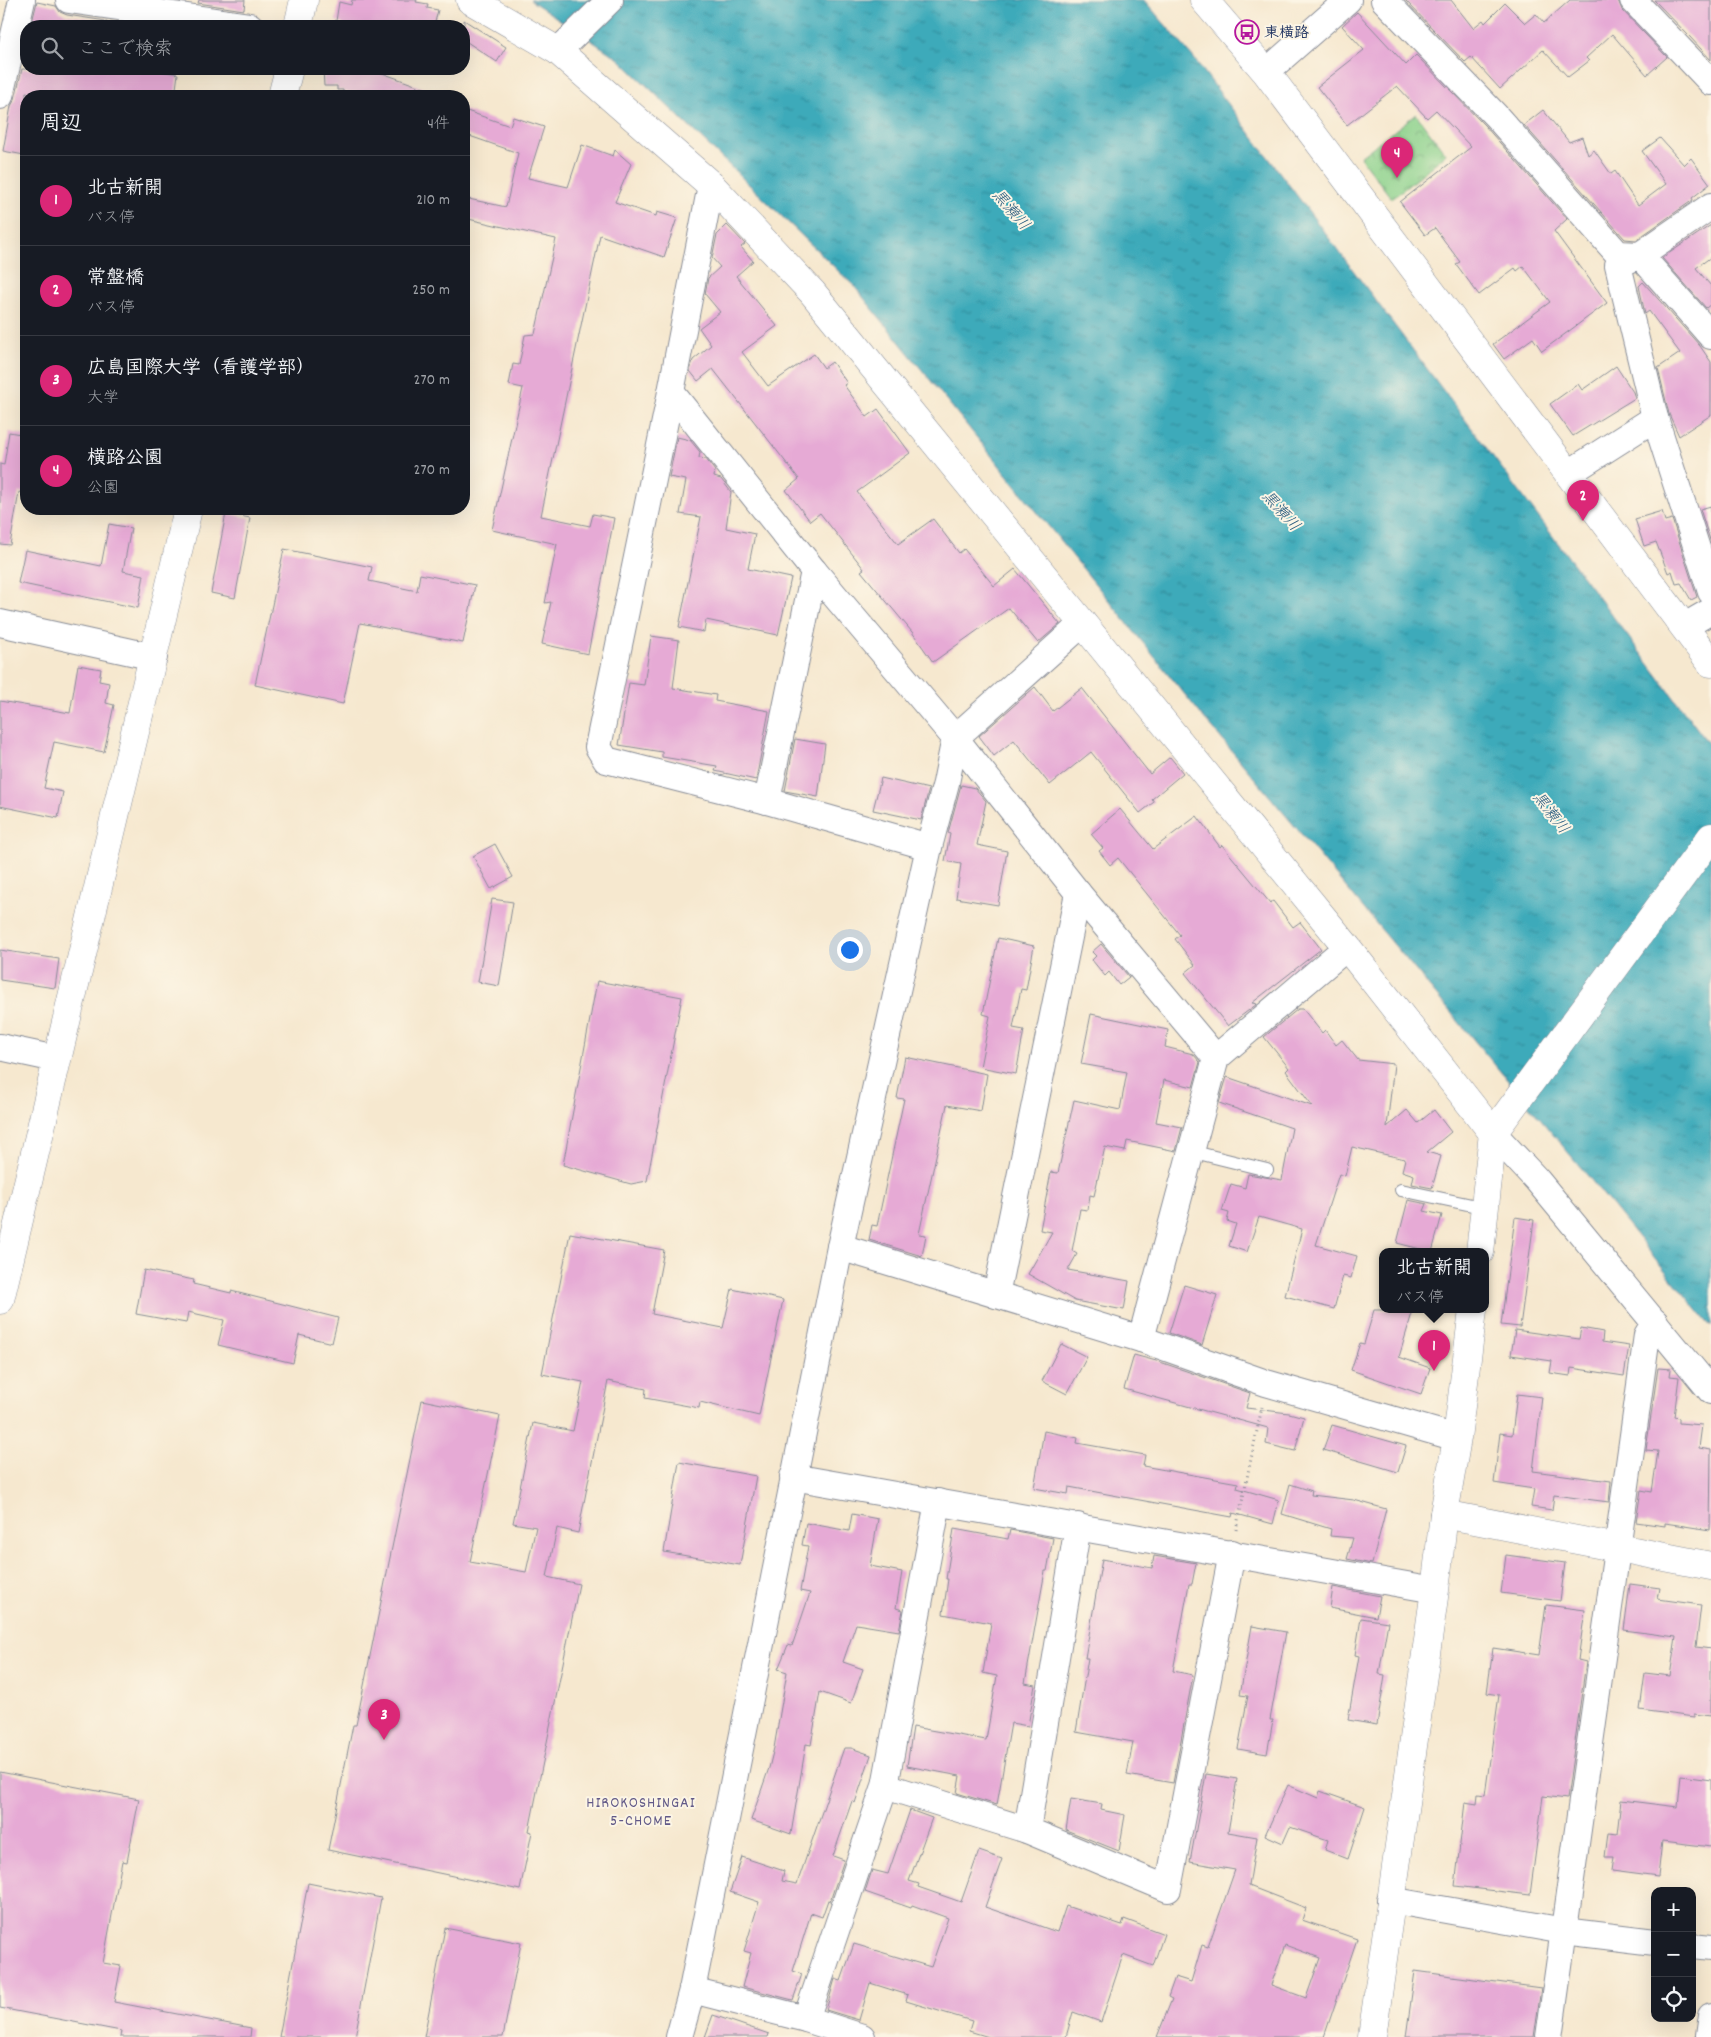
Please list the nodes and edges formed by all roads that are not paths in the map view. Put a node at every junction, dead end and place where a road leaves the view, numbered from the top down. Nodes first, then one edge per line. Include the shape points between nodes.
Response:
1 (22, 0) edge
2 (70, 0) edge
3 (304, 0) edge
4 (470, 0) edge
5 (610, 0) edge
6 (1204, 0) edge
7 (1348, 0) edge
8 (1384, 0) edge
9 (1633, 0) edge
10 (208, 20) edge
11 (299, 20) edge
12 (564, 45) junction
13 (1266, 72) junction
14 (287, 75) edge
15 (1711, 82) edge
16 (284, 90) edge
17 (0, 96) edge
18 (710, 185) junction
19 (1711, 206) edge
20 (1640, 254) junction
21 (1711, 336) edge
22 (671, 392) junction
23 (1655, 418) junction
24 (1569, 473) junction
25 (187, 515) edge
26 (814, 571) junction
27 (1711, 592) edge
28 (1711, 611) edge
29 (1083, 623) junction
30 (0, 624) edge
31 (1684, 626) junction
32 (154, 657) junction
33 (1711, 663) edge
34 (955, 738) junction
35 (767, 801) junction
36 (1711, 837) edge
37 (929, 847) junction
38 (1078, 893) junction
39 (1347, 947) junction
40 (0, 1047) edge
41 (1216, 1058) junction
42 (56, 1059) junction
43 (1498, 1126) junction
44 (1190, 1151) junction
45 (1267, 1170) dead end
46 (1401, 1190) dead end
47 (1486, 1208) junction
48 (840, 1248) junction
49 (1481, 1248) edge
50 (996, 1294) junction
51 (0, 1300) edge
52 (1473, 1313) edge
53 (1655, 1322) junction
54 (1141, 1340) junction
55 (1711, 1391) edge
56 (1458, 1438) junction
57 (793, 1477) junction
58 (938, 1502) junction
59 (1444, 1514) junction
60 (1078, 1526) junction
61 (1617, 1547) junction
62 (1232, 1553) junction
63 (1711, 1566) edge
64 (1435, 1590) junction
65 (885, 1786) junction
66 (1026, 1830) junction
67 (1390, 1900) junction
68 (1564, 1931) junction
69 (1651, 1942) edge
70 (1696, 1946) edge
71 (1711, 1948) edge
72 (692, 1990) junction
73 (1711, 2016) edge
74 (806, 2019) junction
75 (679, 2037) edge
76 (862, 2037) edge
77 (1372, 2037) edge
78 (1549, 2037) edge
79 (1708, 2037) edge

1 - 17 street
2 - 10 street
3 - 11 street
4 - 12 street
5 - 12 street
6 - 13 street
7 - 13 street
8 - 20 street via 1496,116 1618,254
9 - 15 street
12 - 18 street
13 - 24 street
14 - 16 street
18 - 22 street
18 - 29 street via 812,292
19 - 20 street
20 - 21 street
20 - 23 street via 1618,265
22 - 26 street
22 - 35 street via 598,747 606,760
23 - 24 street
23 - 27 street
24 - 31 street
25 - 32 street
26 - 34 street
26 - 35 street
28 - 31 street
29 - 34 street
29 - 39 street
30 - 32 street
31 - 33 street
32 - 42 street
34 - 37 street
34 - 38 street
35 - 37 street
36 - 43 street
37 - 48 street
38 - 41 street
38 - 50 street
39 - 41 street
39 - 43 street
40 - 42 street
41 - 44 street
42 - 51 street
43 - 47 street
43 - 53 street via 1537,1180
44 - 45 lane
44 - 54 street
46 - 47 lane
47 - 49 street
48 - 50 street
48 - 57 street
50 - 54 street
52 - 56 street
53 - 55 street
53 - 61 street via 1647,1335
54 - 56 street via 1266,1383
56 - 59 street
57 - 58 street
57 - 72 street
58 - 60 street
58 - 65 street
59 - 61 street
59 - 64 street
60 - 62 street
60 - 66 street
61 - 63 street
61 - 68 street
62 - 64 street
62 - 66 street via 1168,1889
64 - 67 street
65 - 66 street
65 - 74 street
67 - 68 street
67 - 77 street
68 - 69 street
68 - 78 street
70 - 71 street
72 - 74 street
72 - 75 street
73 - 79 street
74 - 76 street

